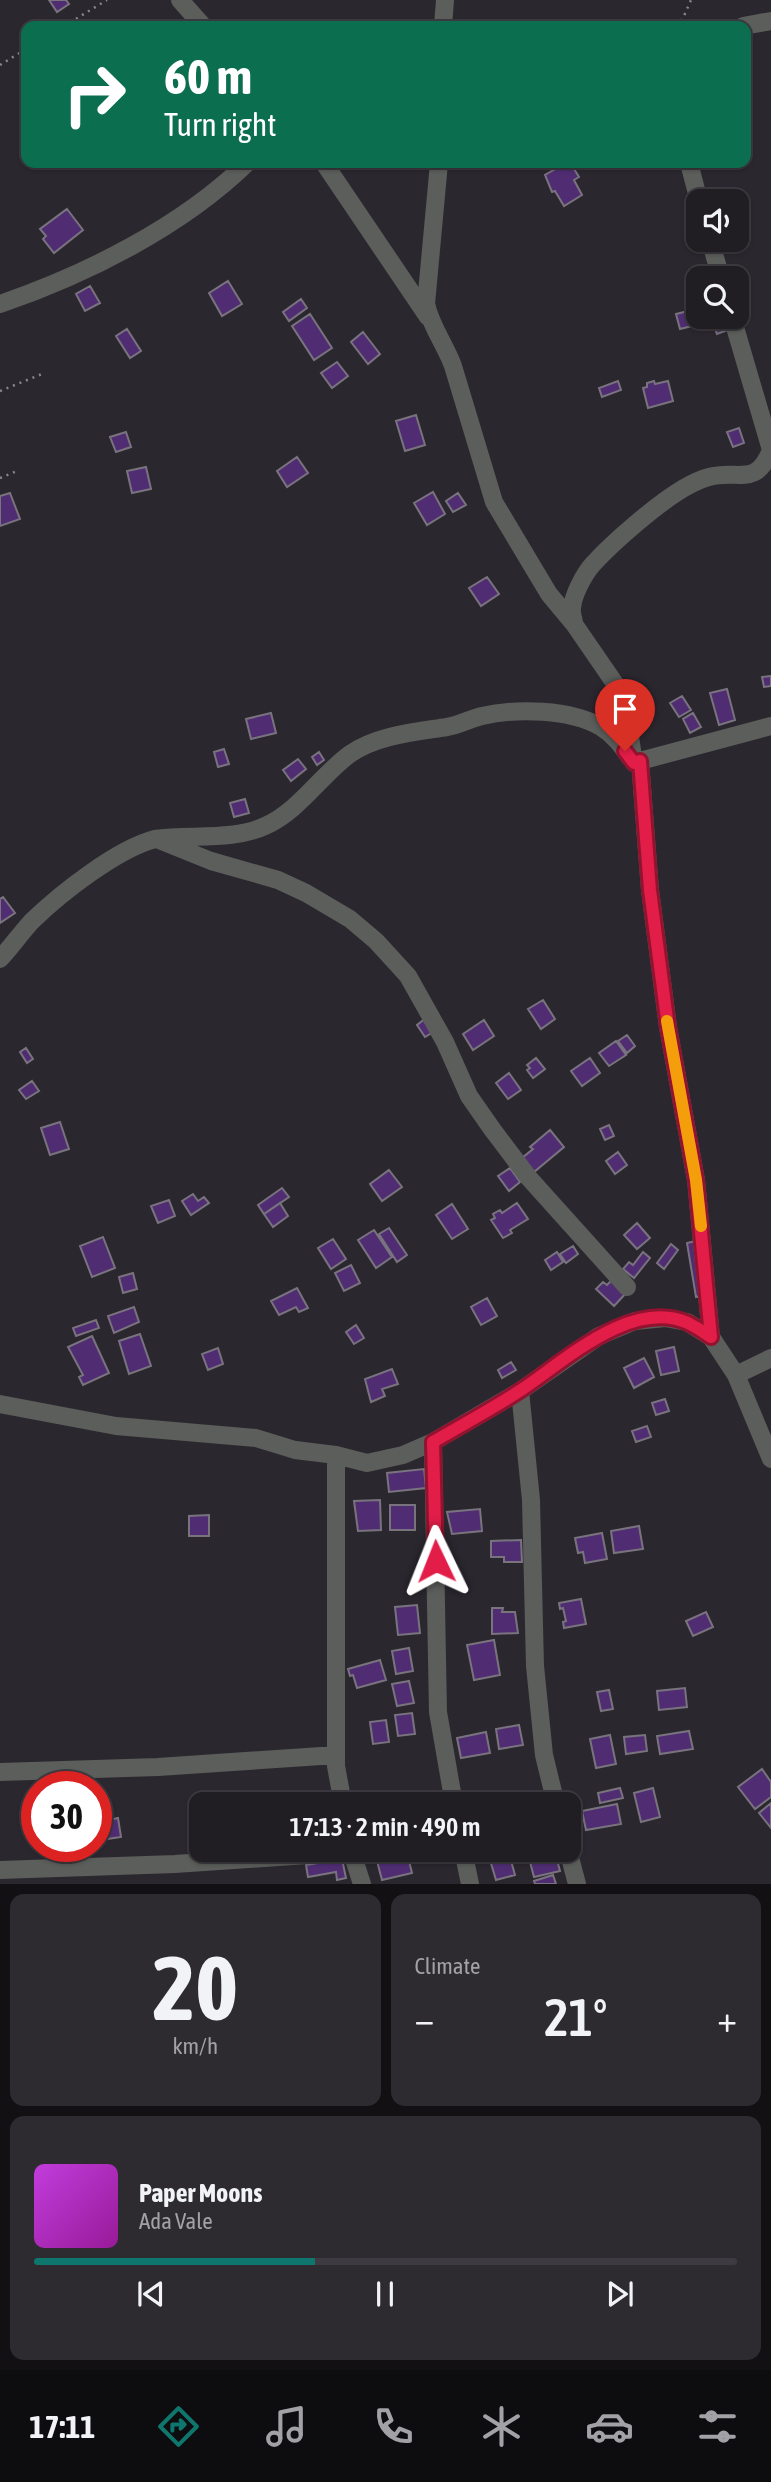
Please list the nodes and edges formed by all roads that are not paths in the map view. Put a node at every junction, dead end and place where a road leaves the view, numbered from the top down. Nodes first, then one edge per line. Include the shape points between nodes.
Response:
1 (180, 0) edge
2 (445, 0) edge
3 (199, 21) edge
4 (443, 21) edge
5 (771, 21) edge
6 (751, 25) edge
7 (242, 168) edge
8 (327, 168) edge
9 (439, 168) edge
10 (690, 168) edge
11 (696, 189) edge
12 (0, 304) edge
13 (429, 319) junction
14 (736, 329) edge
15 (575, 624) junction
16 (771, 726) edge
17 (637, 762) junction
18 (155, 839) junction
19 (0, 959) edge
20 (626, 1287) dead end
21 (711, 1337) junction
22 (771, 1358) edge
23 (736, 1374) junction
24 (520, 1391) junction
25 (0, 1404) edge
26 (433, 1442) junction
27 (336, 1455) junction
28 (771, 1458) edge
29 (336, 1755) junction
30 (0, 1772) edge
31 (341, 1792) edge
32 (452, 1792) edge
33 (553, 1792) edge
34 (202, 1862) edge
35 (355, 1862) edge
36 (465, 1862) edge
37 (571, 1862) edge
38 (0, 1870) edge
39 (362, 1884) edge
40 (470, 1884) edge
41 (577, 1884) edge

1 - 3 street
2 - 4 street
5 - 6 street
7 - 12 street via 223,186 109,259
8 - 13 street
9 - 13 street via 426,304
10 - 11 street
13 - 15 street via 446,345 494,502 549,594
14 - 15 street via 771,450 766,461 748,476 709,477 684,488 644,518 591,566 575,595
15 - 17 street via 618,688
16 - 17 street
17 - 18 street via 616,738 587,721 530,711 495,714 369,744 351,753 267,825 247,832
17 - 21 street via 668,1027 696,1180
18 - 19 street via 113,859 60,898
18 - 20 street via 211,862 278,880 350,919 376,941 408,976 492,1129
21 - 23 street
21 - 24 street via 687,1322 665,1318 635,1321 599,1336
22 - 23 street
23 - 28 street
24 - 26 street
24 - 33 street via 531,1500 536,1666 544,1755
25 - 27 street via 116,1426 256,1438 295,1450
26 - 27 street via 367,1463
26 - 32 street via 438,1713
27 - 29 street
29 - 30 street
29 - 31 street
34 - 38 street
35 - 39 street
36 - 40 street
37 - 41 street

